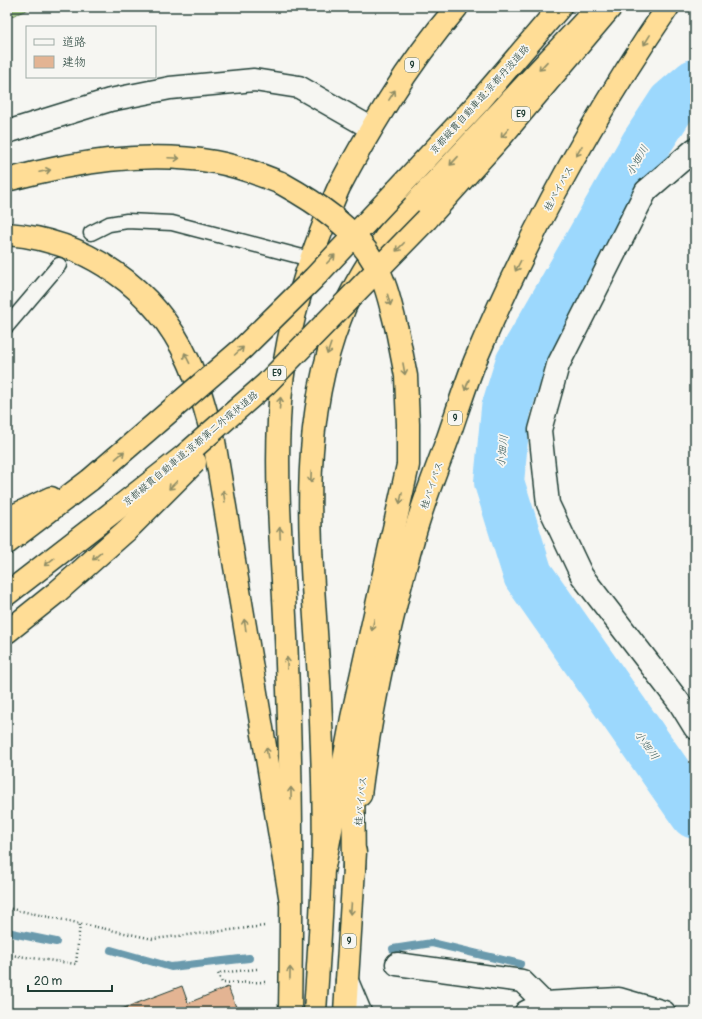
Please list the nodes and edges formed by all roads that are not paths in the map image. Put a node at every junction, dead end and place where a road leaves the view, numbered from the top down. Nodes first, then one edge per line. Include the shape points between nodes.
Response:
1 (458, 7) edge
2 (560, 7) edge
3 (598, 7) edge
4 (611, 7) edge
5 (668, 7) edge
6 (371, 128) junction
7 (7, 132) edge
8 (695, 149) edge
9 (7, 180) edge
10 (91, 233) dead end
11 (7, 234) edge
12 (310, 259) junction
13 (59, 265) dead end
14 (7, 326) edge
15 (266, 384) junction
16 (90, 480) junction
17 (7, 519) edge
18 (7, 543) edge
19 (7, 594) edge
20 (7, 632) edge
21 (352, 718) junction
22 (695, 728) edge
23 (324, 867) junction
24 (354, 870) junction
25 (291, 902) junction
26 (397, 964) dead end
27 (347, 981) junction
28 (535, 1007) edge
29 (290, 1012) edge
30 (315, 1012) edge
31 (345, 1012) edge
32 (360, 1012) edge
33 (664, 1012) edge

6 -> 1 highway, 9 via 404,76
16 -> 2 highway, 京都縦貫自動車道;京都丹波道路, bridge via 242,349 314,278 477,104
3 -> 23 highway via 392,228 365,267 340,317 327,355 312,447 310,510 321,720
4 -> 15 highway, 京都縦貫自動車道;京都第二外環状道路 / E9, bridge via 501,137 427,219
5 -> 24 highway, 桂バイパス / 9 via 554,193 511,280 475,363 413,537 383,656 367,742
6 - 7 street via 299,87 254,80 170,88 110,100
6 - 12 highway, 9 via 338,190
8 - 22 street via 646,191 558,365 540,430 548,504 582,576 679,702
9 -> 21 highway, bridge via 80,164 129,158 173,158 215,162 252,171 309,198 337,219 360,242 375,264 387,292 406,376 408,465
10 - 12 lane via 109,224 127,221 172,223
25 -> 11 highway via 214,441 188,360 172,330 150,303 124,278 94,259 60,244
25 -> 12 highway, 9 via 290,721 278,484 278,420 284,366
13 - 14 lane
15 -> 19 highway, 京都縦貫自動車道;京都第二外環状道路 / E9, bridge via 184,456
15 -> 20 highway, bridge via 185,472 127,530
16 - 17 highway
16 - 18 highway
21 - 23 highway
21 - 24 highway
23 - 30 highway
24 -> 27 highway, 桂バイパス / 9
29 -> 25 highway, 9
26 - 28 street via 522,982
27 - 31 highway, 桂バイパス / 9
27 - 32 street
28 - 33 street via 619,999

